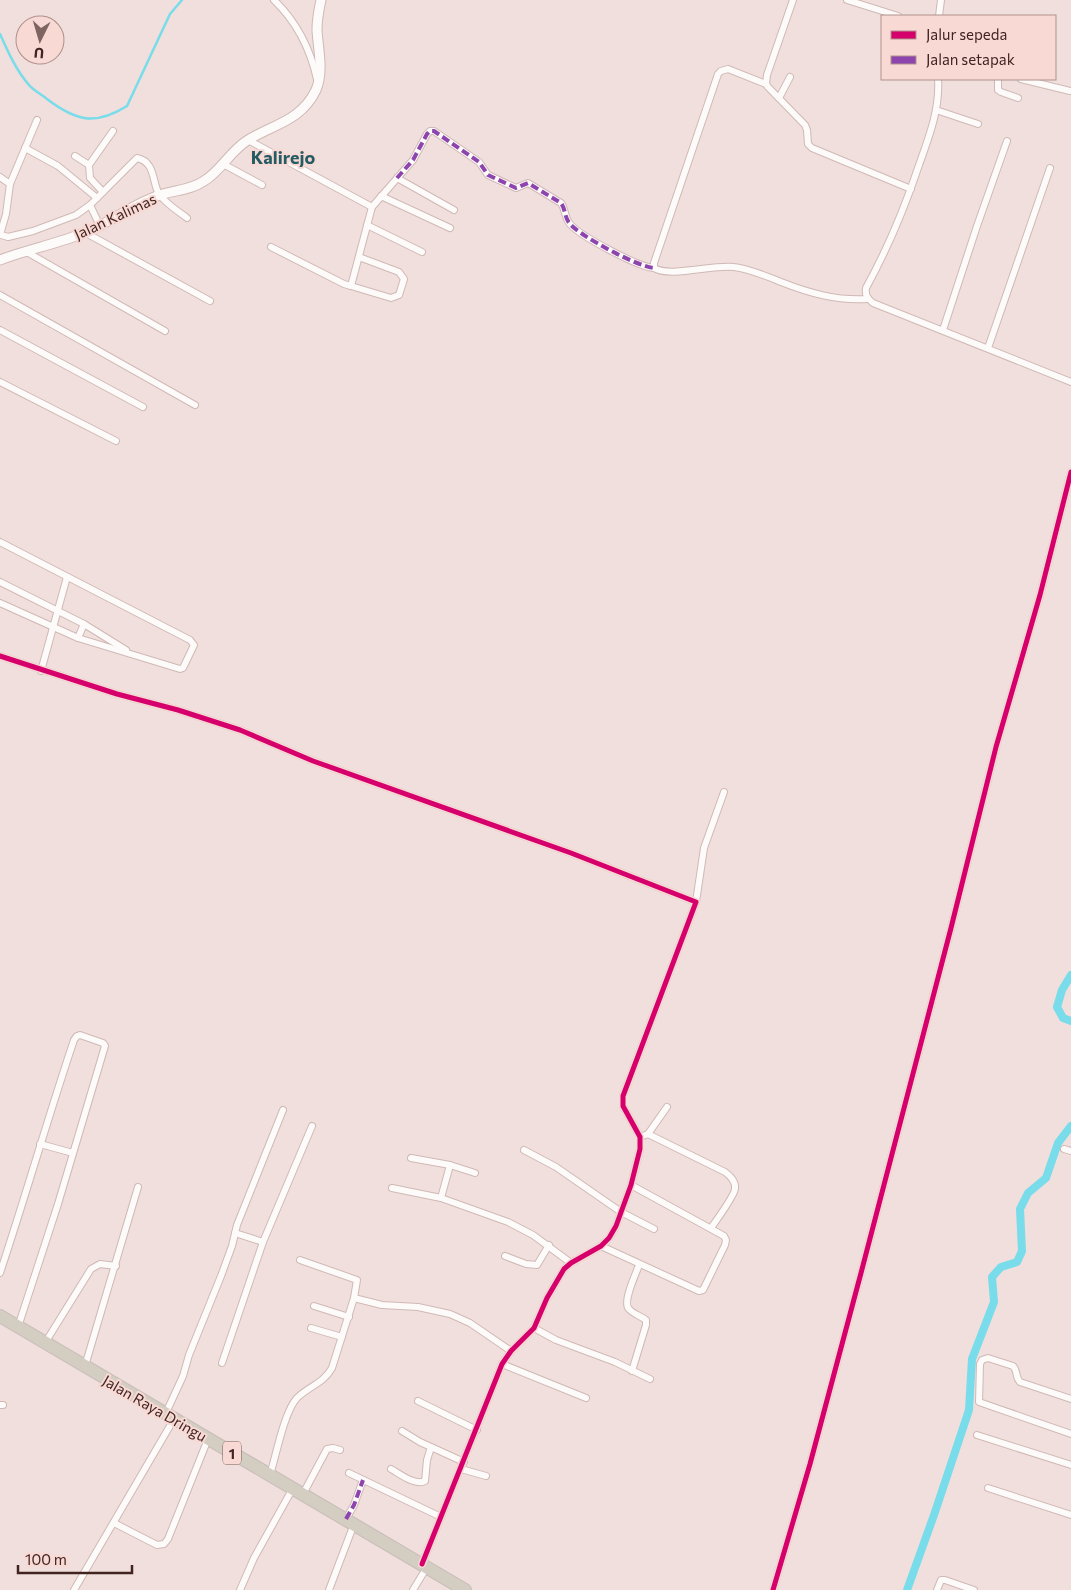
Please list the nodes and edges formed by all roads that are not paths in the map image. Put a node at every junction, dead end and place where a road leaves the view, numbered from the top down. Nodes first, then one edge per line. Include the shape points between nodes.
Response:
1 (274, 0) edge
2 (321, 0) edge
3 (793, 0) edge
4 (847, 0) edge
5 (941, 0) edge
6 (895, 15) edge
7 (939, 15) edge
8 (790, 78) dead end
9 (938, 80) edge
10 (998, 80) edge
11 (1029, 80) edge
12 (1046, 82) edge
13 (318, 83) junction
14 (766, 84) junction
15 (1070, 90) edge
16 (779, 98) junction
17 (1018, 98) dead end
18 (936, 110) junction
19 (37, 120) dead end
20 (978, 124) dead end
21 (113, 131) dead end
22 (248, 140) junction
23 (1007, 141) dead end
24 (25, 148) junction
25 (75, 156) dead end
26 (223, 164) junction
27 (89, 165) junction
28 (1050, 168) dead end
29 (0, 177) edge
30 (397, 178) junction
31 (10, 184) junction
32 (262, 185) dead end
33 (911, 189) junction
34 (158, 190) junction
35 (103, 192) junction
36 (381, 196) junction
37 (96, 198) junction
38 (90, 205) junction
39 (372, 207) junction
40 (454, 210) dead end
41 (187, 218) dead end
42 (99, 224) junction
43 (368, 225) junction
44 (450, 228) dead end
45 (86, 232) junction
46 (0, 235) edge
47 (271, 247) dead end
48 (25, 251) junction
49 (422, 252) dead end
50 (359, 257) junction
51 (0, 260) edge
52 (654, 268) junction
53 (351, 286) junction
54 (0, 295) edge
55 (867, 298) junction
56 (210, 301) dead end
57 (0, 330) edge
58 (943, 330) junction
59 (165, 331) dead end
60 (988, 348) junction
61 (0, 382) edge
62 (1071, 382) edge
63 (195, 405) dead end
64 (143, 407) dead end
65 (116, 441) dead end
66 (1071, 472) edge
67 (0, 542) edge
68 (67, 577) junction
69 (0, 582) edge
70 (0, 603) edge
71 (57, 611) junction
72 (84, 624) junction
73 (54, 628) junction
74 (78, 638) junction
75 (135, 655) junction
76 (0, 656) edge
77 (41, 671) junction
78 (724, 792) dead end
79 (696, 902) junction
80 (667, 1107) dead end
81 (283, 1110) dead end
82 (312, 1126) dead end
83 (648, 1134) junction
84 (640, 1137) junction
85 (40, 1144) junction
86 (1064, 1149) dead end
87 (524, 1150) dead end
88 (1071, 1151) edge
89 (73, 1153) junction
90 (411, 1158) dead end
91 (450, 1165) junction
92 (475, 1173) dead end
93 (631, 1185) junction
94 (138, 1187) dead end
95 (392, 1188) dead end
96 (441, 1198) junction
97 (621, 1212) junction
98 (711, 1228) junction
99 (654, 1229) dead end
100 (235, 1233) junction
101 (263, 1242) junction
102 (549, 1245) junction
103 (601, 1246) junction
104 (505, 1256) dead end
105 (300, 1260) dead end
106 (571, 1263) junction
107 (640, 1265) junction
108 (116, 1266) junction
109 (0, 1273) edge
110 (354, 1298) junction
111 (314, 1306) dead end
112 (0, 1316) edge
113 (349, 1317) junction
114 (18, 1328) junction
115 (311, 1328) dead end
116 (534, 1328) junction
117 (342, 1337) junction
118 (45, 1343) junction
119 (511, 1351) junction
120 (222, 1363) dead end
121 (502, 1364) junction
122 (85, 1366) junction
123 (632, 1371) junction
124 (650, 1379) dead end
125 (586, 1398) dead end
126 (1071, 1399) edge
127 (418, 1401) dead end
128 (170, 1417) junction
129 (476, 1430) junction
130 (402, 1431) dead end
131 (1071, 1434) edge
132 (977, 1435) dead end
133 (208, 1439) junction
134 (431, 1447) junction
135 (340, 1450) dead end
136 (1071, 1465) edge
137 (462, 1466) junction
138 (391, 1469) dead end
139 (349, 1473) dead end
140 (270, 1475) junction
141 (486, 1476) dead end
142 (363, 1480) junction
143 (988, 1488) dead end
144 (298, 1491) junction
145 (1071, 1514) edge
146 (441, 1517) junction
147 (350, 1522) junction
148 (114, 1523) junction
149 (425, 1561) junction
150 (74, 1590) edge
151 (240, 1590) edge
152 (329, 1590) edge
153 (414, 1590) edge
154 (465, 1590) edge
155 (773, 1590) edge
156 (937, 1590) edge
157 (974, 1590) edge

1 - 13 street via 296,24
2 - 13 street, Jalan Kalimas via 317,29
3 - 14 street
4 - 6 street
5 - 7 street
8 - 16 street
9 - 18 street
10 - 17 street via 998,90
11 - 12 street
12 - 15 street
13 - 22 street, Jalan Kalimas via 310,100 298,113
14 - 16 street
14 - 52 street via 728,69 718,74
16 - 33 street via 805,125 808,144 812,148
18 - 20 street
18 - 33 street
19 - 24 street
21 - 27 street
22 - 26 street, Jalan Kalimas
22 - 39 street
23 - 58 street
24 - 31 street
24 - 37 street via 58,166
25 - 27 street
26 - 32 street
26 - 34 street, Jalan Kalimas via 202,183 189,188
27 - 35 street via 90,178
28 - 60 street
29 - 31 street
30 - 36 street
30 - 40 street
30 - 52 street via 413,160 426,134 434,131 479,162 488,175 516,188 525,183 531,185 561,203 564,217 579,234 640,266
31 - 46 street
33 - 55 street via 885,254 866,288
34 - 35 street via 149,167 137,158
34 - 41 street
34 - 42 street, Jalan Kalimas
35 - 37 street
36 - 39 street
36 - 44 street
37 - 38 street
38 - 42 street
38 - 46 street via 76,215 33,230 8,237
39 - 43 street
42 - 45 street, Jalan Kalimas
43 - 49 street
43 - 50 street
45 - 48 street, Jalan Kalimas
45 - 56 street
47 - 53 street
48 - 51 street, Jalan Kalimas
48 - 59 street
50 - 53 street
50 - 53 street via 399,272 404,279 401,292 391,298
52 - 55 street via 683,271 731,266 819,295
54 - 63 street
55 - 58 street
57 - 64 street
58 - 60 street
60 - 62 street
61 - 65 street
66 - 155 street via 1040,595 996,746 861,1273
67 - 68 street
68 - 71 street
68 - 75 street via 190,640 194,645 180,670
69 - 71 street
70 - 73 street
71 - 72 street
71 - 73 street
72 - 74 street
72 - 75 street
73 - 74 street
73 - 77 street
74 - 75 street
76 - 77 street
77 - 79 street via 240,730 313,761 571,853
78 - 79 street via 704,848
79 - 84 street via 625,1089 623,1108
80 - 83 street
81 - 100 street
82 - 101 street
83 - 84 street
83 - 98 street via 731,1177 734,1193
84 - 93 street
85 - 89 street
85 - 89 street via 74,1040 80,1035 105,1046
85 - 109 street
86 - 88 street
87 - 97 street via 556,1167
89 - 114 street
90 - 91 street
91 - 92 street
91 - 96 street
93 - 97 street
93 - 98 street
94 - 108 street
95 - 96 street
96 - 102 street via 508,1222
97 - 99 street
97 - 103 street via 609,1238
98 - 107 street via 726,1240 702,1292
100 - 101 street
100 - 128 street via 189,1355
101 - 120 street
102 - 104 street via 536,1265
102 - 106 street
103 - 106 street
103 - 107 street
105 - 110 street via 358,1280
106 - 116 street via 547,1298
107 - 123 street via 627,1304 630,1310 646,1320 646,1325
108 - 118 street via 100,1264 91,1269
108 - 122 street
110 - 113 street
110 - 119 street via 450,1314 470,1323
111 - 113 street
112 - 114 highway, Jalan Raya Dringu / 1
113 - 117 street
114 - 118 highway, Jalan Raya Dringu / 1
115 - 117 street
116 - 119 street
116 - 123 street
117 - 140 street via 327,1376 296,1400 287,1417
118 - 122 highway, Jalan Raya Dringu / 1
119 - 121 street
121 - 125 street
121 - 129 street
122 - 128 highway, Jalan Raya Dringu / 1
123 - 124 street
126 - 131 street via 1020,1382 1014,1366 988,1358 980,1364 979,1402
127 - 129 street
128 - 133 highway, Jalan Raya Dringu / 1
128 - 148 street
129 - 137 street
130 - 134 street
132 - 136 street
133 - 140 highway, Jalan Raya Dringu / 1
133 - 148 street via 164,1544 157,1544
134 - 137 street
134 - 138 street via 425,1481 416,1482
135 - 144 street via 327,1449
137 - 141 street
137 - 146 street
139 - 142 street
140 - 144 highway, Jalan Raya Dringu / 1
142 - 146 street
142 - 147 street
143 - 145 street
144 - 147 highway, Jalan Raya Dringu / 1
144 - 151 street via 254,1558
146 - 149 street
147 - 149 highway, Jalan Raya Dringu / 1
147 - 152 street
148 - 150 street
149 - 153 street
149 - 154 highway, Jalan Raya Dringu / 1
156 - 157 street via 945,1580

